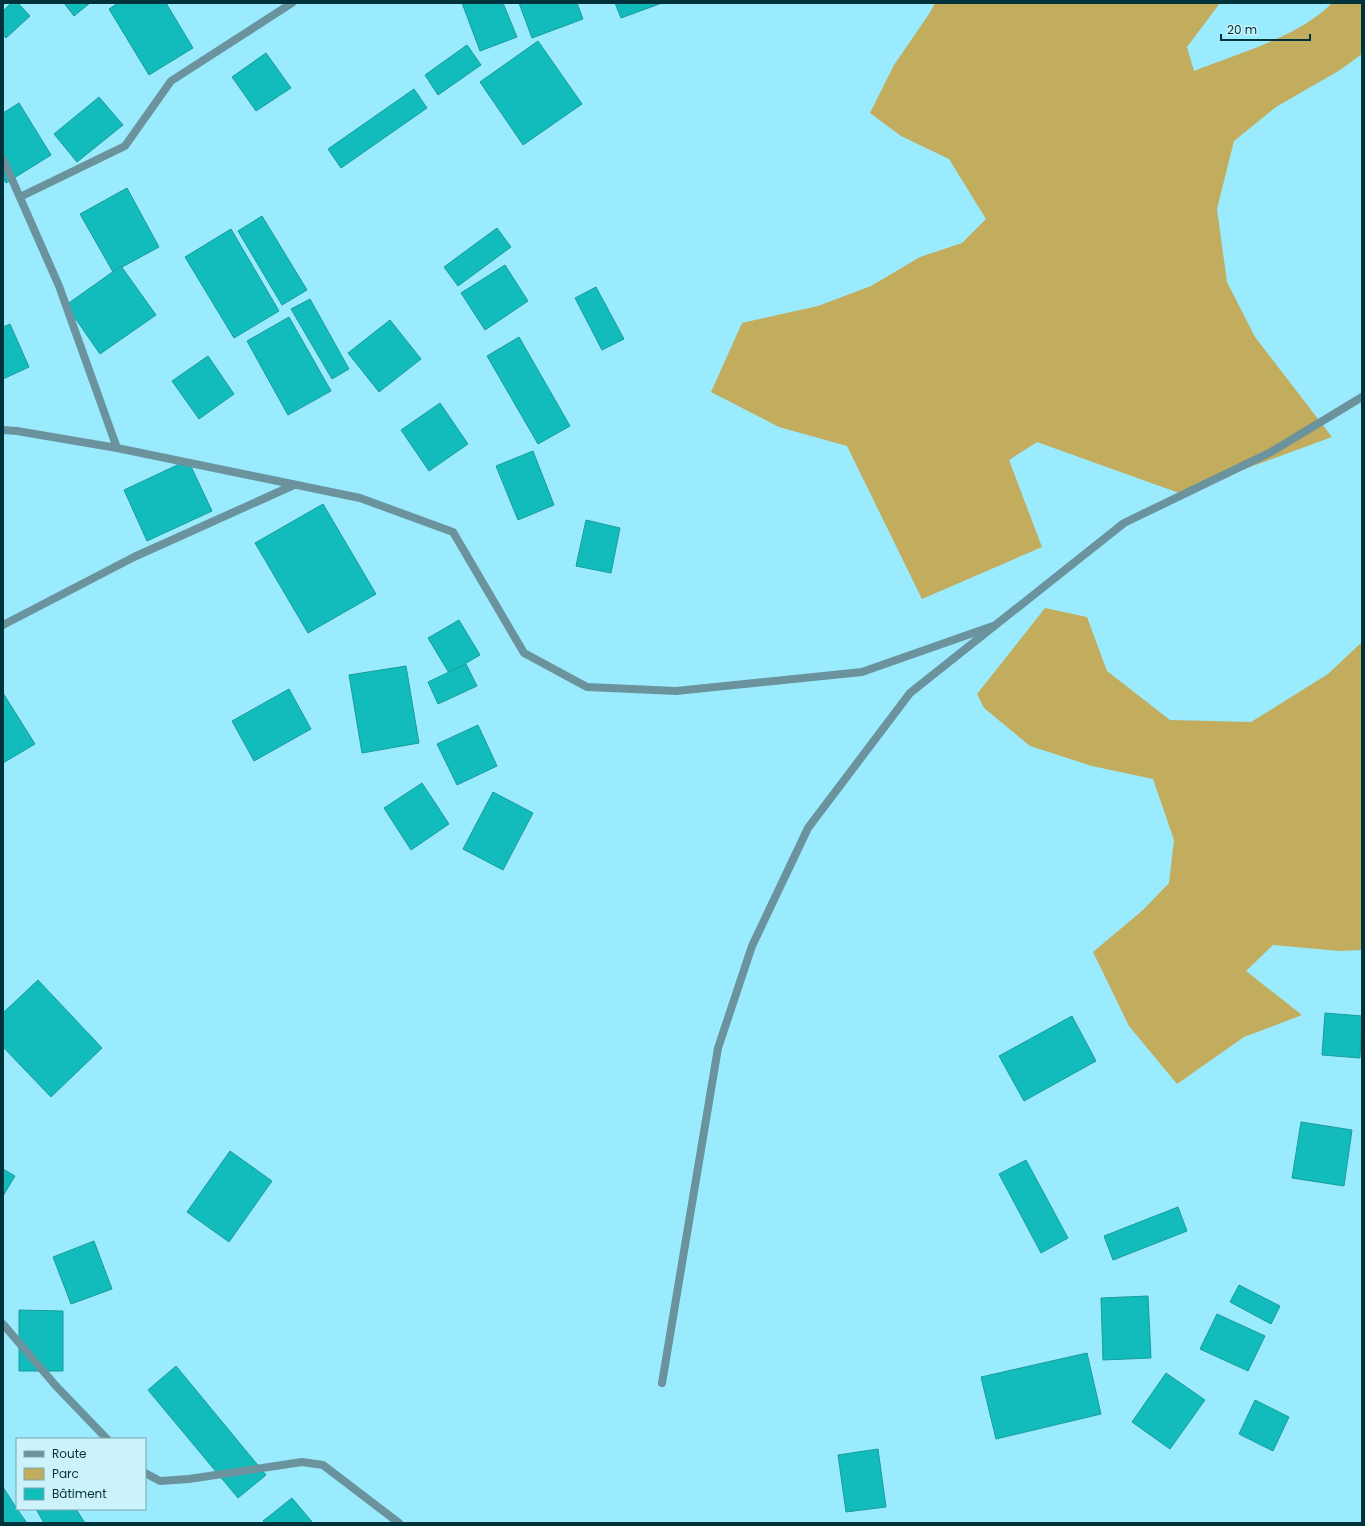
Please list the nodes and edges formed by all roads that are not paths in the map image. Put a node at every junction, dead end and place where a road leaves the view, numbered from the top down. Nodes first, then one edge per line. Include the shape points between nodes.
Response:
1 (292, 3) edge
2 (3, 159) edge
3 (20, 197) junction
4 (1362, 397) edge
5 (3, 430) edge
6 (117, 448) junction
7 (294, 485) junction
8 (999, 623) junction
9 (3, 625) edge
10 (3, 1324) edge
11 (662, 1383) dead end
12 (106, 1438) edge
13 (146, 1474) edge
14 (400, 1523) edge

1 - 3 street via 171,82 125,146
2 - 3 street
3 - 6 street via 59,286
4 - 8 street via 1271,452 1124,523
5 - 6 street
6 - 7 street
7 - 8 street via 360,498 453,532 524,653 587,687 676,691 862,672
7 - 9 street via 134,557
8 - 11 street via 910,693 808,828 752,946 718,1048
10 - 12 street via 56,1386
13 - 14 street via 160,1481 302,1462 323,1466

